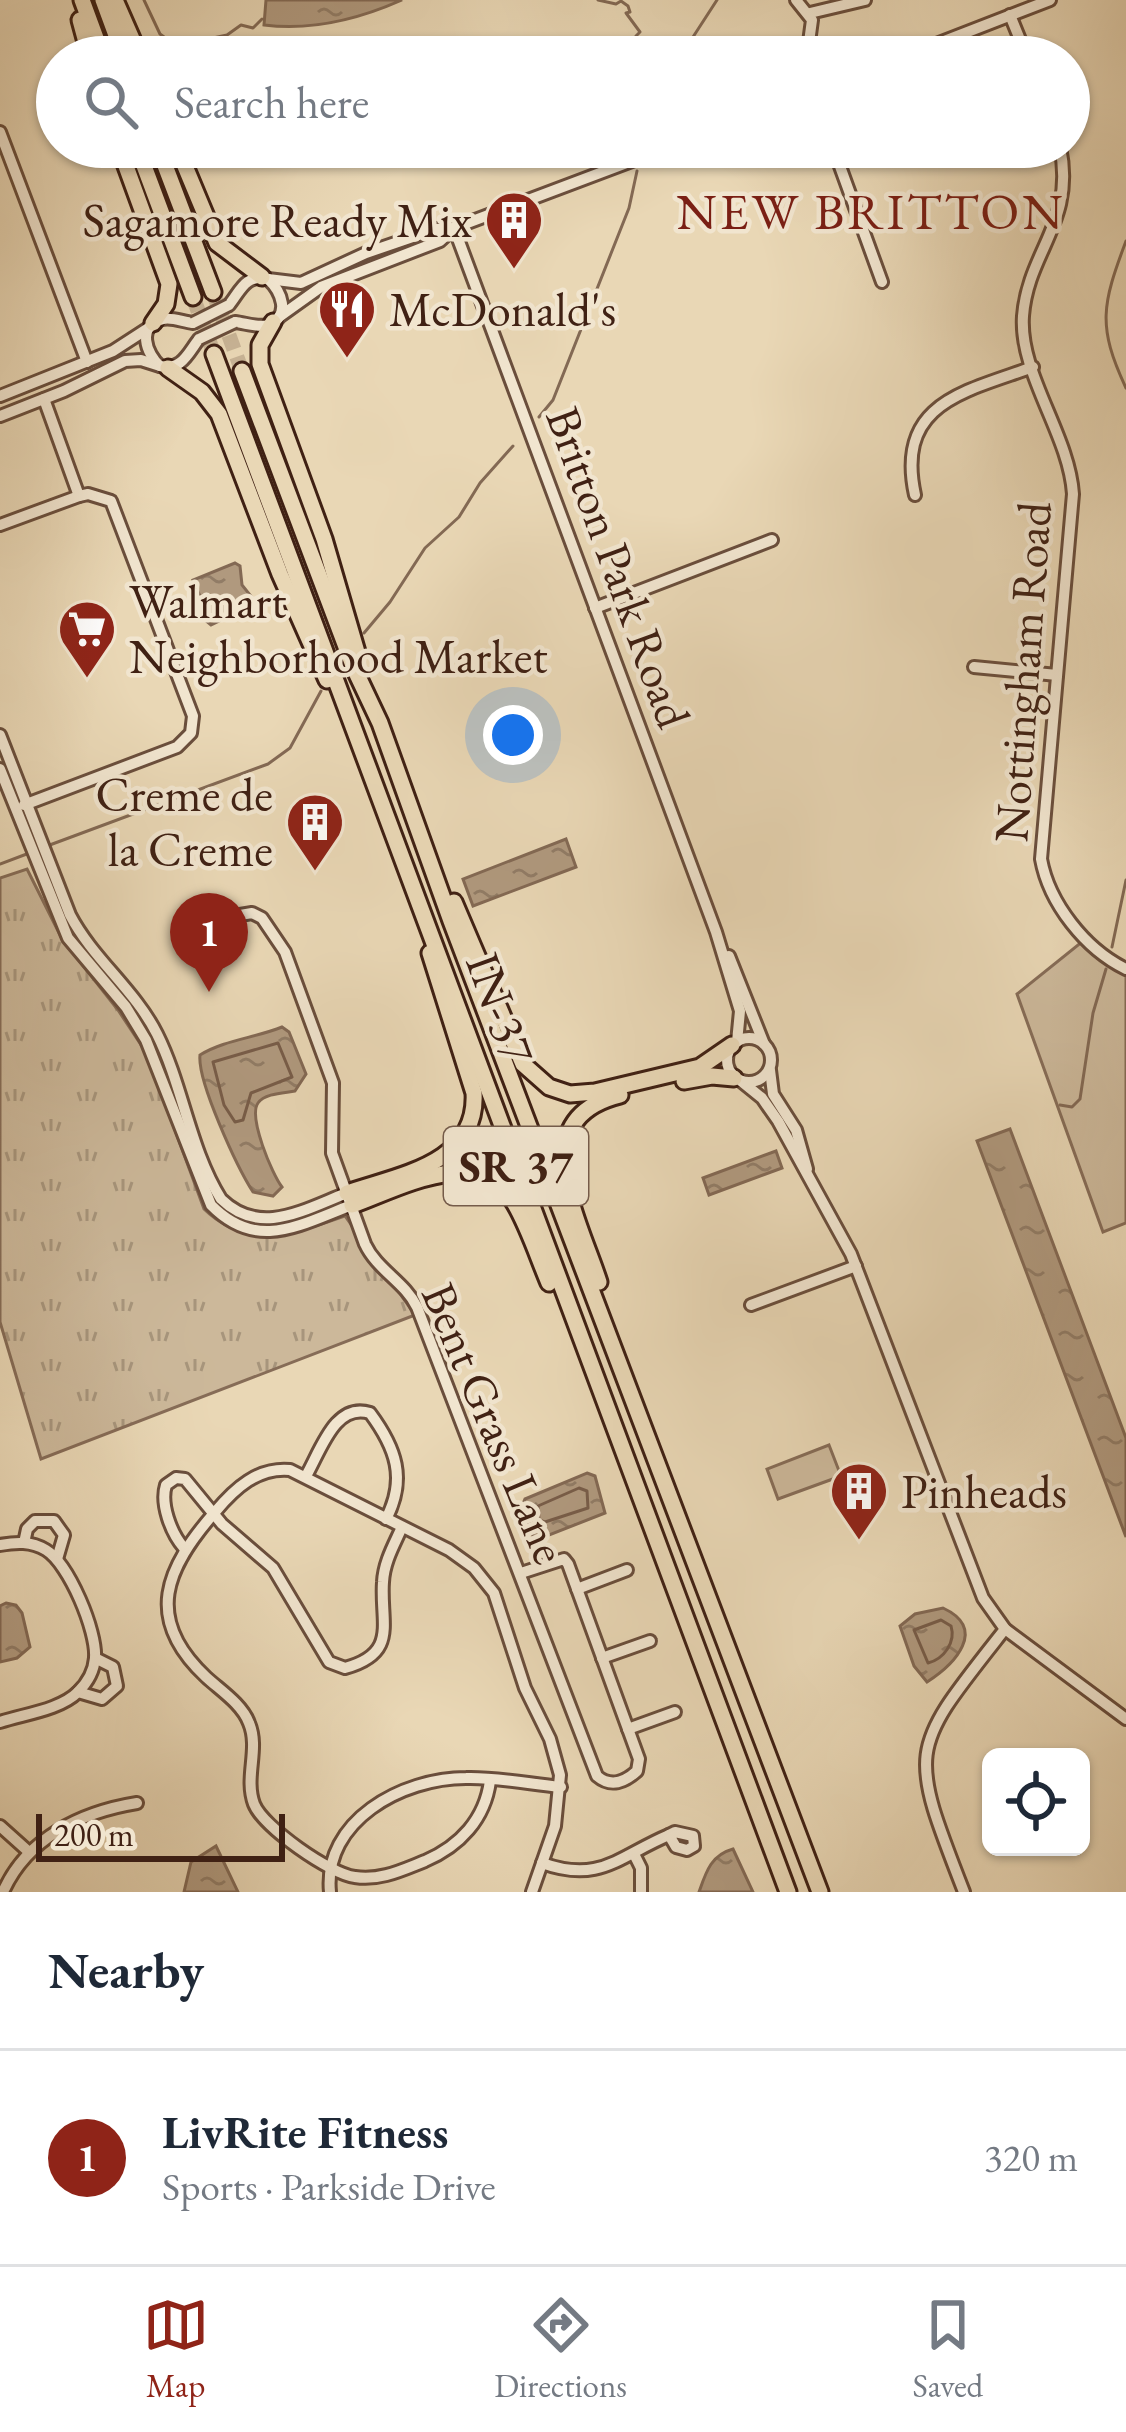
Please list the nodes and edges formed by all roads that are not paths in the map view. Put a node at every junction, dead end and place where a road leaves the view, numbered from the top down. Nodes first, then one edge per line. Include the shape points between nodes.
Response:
1 (78, 0) edge
2 (103, 0) edge
3 (115, 0) edge
4 (796, 0) edge
5 (865, 0) edge
6 (1050, 0) edge
7 (810, 13) junction
8 (1010, 15) junction
9 (86, 36) edge
10 (94, 36) edge
11 (116, 36) edge
12 (131, 36) edge
13 (812, 36) edge
14 (956, 36) edge
15 (1018, 36) edge
16 (0, 132) edge
17 (127, 168) edge
18 (145, 168) edge
19 (166, 168) edge
20 (186, 168) edge
21 (613, 168) edge
22 (841, 168) edge
23 (1062, 168) edge
24 (454, 228) junction
25 (265, 278) junction
26 (883, 282) dead end
27 (213, 292) tunnel mouth
28 (193, 297) tunnel mouth
29 (276, 320) junction
30 (152, 325) junction
31 (214, 354) tunnel mouth
32 (87, 362) junction
33 (164, 367) junction
34 (1033, 368) junction
35 (242, 371) tunnel mouth
36 (0, 396) edge
37 (44, 399) junction
38 (0, 416) edge
39 (915, 495) dead end
40 (80, 496) junction
41 (0, 525) edge
42 (772, 540) dead end
43 (595, 608) junction
44 (974, 667) dead end
45 (1057, 675) junction
46 (380, 723) junction
47 (0, 736) edge
48 (369, 763) junction
49 (0, 769) edge
50 (404, 786) junction
51 (21, 806) junction
52 (406, 863) junction
53 (240, 915) dead end
54 (716, 932) junction
55 (1126, 969) edge
56 (734, 1044) junction
57 (766, 1046) junction
58 (770, 1066) junction
59 (737, 1080) junction
60 (808, 1178) junction
61 (349, 1199) junction
62 (856, 1266) junction
63 (751, 1305) dead end
64 (620, 1360) junction
65 (595, 1379) junction
66 (306, 1476) junction
67 (213, 1513) junction
68 (386, 1519) junction
69 (402, 1527) junction
70 (24, 1543) junction
71 (0, 1545) edge
72 (184, 1548) junction
73 (57, 1559) junction
74 (627, 1570) dead end
75 (521, 1573) junction
76 (578, 1589) junction
77 (1004, 1629) junction
78 (650, 1641) dead end
79 (95, 1658) junction
80 (602, 1658) junction
81 (78, 1692) junction
82 (675, 1712) dead end
83 (1126, 1719) edge
84 (0, 1722) edge
85 (628, 1729) junction
86 (490, 1780) junction
87 (561, 1787) junction
88 (137, 1803) dead end
89 (0, 1826) edge
90 (669, 1835) dead end
91 (29, 1852) junction
92 (634, 1854) junction
93 (542, 1863) junction
94 (329, 1867) junction
95 (4, 1892) edge
96 (330, 1892) edge
97 (532, 1892) edge
98 (641, 1892) edge
99 (788, 1892) edge
100 (820, 1892) edge
101 (964, 1892) edge

1 - 9 highway
1 - 10 highway
2 - 11 highway
3 - 12 highway
4 - 7 street
5 - 7 street
6 - 8 street
7 - 13 street
8 - 14 street
8 - 15 street
16 - 32 street
17 - 30 highway via 169,284
18 - 28 highway
19 - 27 highway
20 - 25 highway via 217,243
21 - 24 street
22 - 26 street
23 - 34 street, Nottingham Road via 1060,213 1024,305
24 - 25 street via 383,247 301,283
24 - 29 street via 440,241 321,287
24 - 43 street, Britton Park Road
25 - 29 street via 282,298
25 - 30 street, bridge via 193,322
29 - 33 street, bridge via 235,322
29 - 46 highway via 260,345 260,364
30 - 32 street
30 - 33 street via 146,347
31 - 48 highway, IN-37 / SR 37
32 - 36 street
33 - 37 street via 125,361
33 - 48 highway via 219,413 280,574
34 - 39 street via 956,395 930,414 910,451
34 - 45 street, Nottingham Road via 1073,494
35 - 46 highway, IN-37 / SR 37
37 - 38 street
37 - 40 street
40 - 41 street
40 - 51 street via 106,499 117,510 193,716 191,733 177,747
42 - 43 street
43 - 54 street, Britton Park Road
44 - 45 street
45 - 55 street, Nottingham Road via 1042,865 1061,908
46 - 50 highway, IN-37 / SR 37
47 - 51 street
48 - 52 highway, IN-37 / SR 37
49 - 51 street
50 - 56 highway via 520,1058 541,1082 584,1094 700,1067
50 - 64 highway, IN-37 / SR 37
51 - 61 street via 68,938 146,1040 211,1205 263,1233
52 - 61 highway via 474,1094 473,1117 441,1160
52 - 65 highway, IN-37 / SR 37
53 - 61 street, Bent Grass Lane via 262,918 285,952 334,1083 331,1148
54 - 56 street, Britton Park Road via 740,1011
54 - 57 street, Britton Park Road
56 - 57 street via 753,1039
56 - 59 street via 727,1066
57 - 58 street
58 - 59 street via 762,1078
58 - 60 street
59 - 60 street via 766,1104
59 - 64 highway via 704,1077 610,1098 568,1133 562,1167
60 - 62 street
61 - 65 highway via 448,1172 500,1186
61 - 75 street, Bent Grass Lane via 370,1254 414,1299
62 - 63 street
62 - 77 street via 983,1598
64 - 100 highway, IN-37 / SR 37
65 - 99 highway, IN-37 / SR 37
66 - 67 street via 265,1471
66 - 68 street
66 - 68 street via 341,1416 370,1413 398,1463
67 - 69 street via 273,1568 339,1668 361,1663 382,1643 384,1574
67 - 72 street
67 - 72 street via 185,1479 166,1485 174,1535
68 - 69 street
69 - 87 street via 474,1568 494,1594
70 - 71 street
70 - 73 street
70 - 73 street via 35,1521 54,1521 64,1535
72 - 94 street via 169,1588 179,1645 250,1724 256,1810
73 - 79 street
74 - 76 street
75 - 76 street via 564,1559
75 - 85 street, Bent Grass Lane via 604,1782 638,1771
76 - 80 street
77 - 83 street
77 - 101 street via 936,1719 924,1755 926,1791
78 - 80 street
79 - 81 street
79 - 81 street via 113,1667 117,1686 102,1699
80 - 85 street
81 - 84 street
82 - 85 street
86 - 87 street
86 - 94 street via 435,1781 382,1803 345,1830
86 - 94 street via 472,1827 445,1851 376,1877
87 - 93 street
88 - 91 street via 77,1820
89 - 91 street
90 - 92 street
91 - 95 street
92 - 93 street via 588,1872
92 - 98 street
93 - 97 street
94 - 96 street

